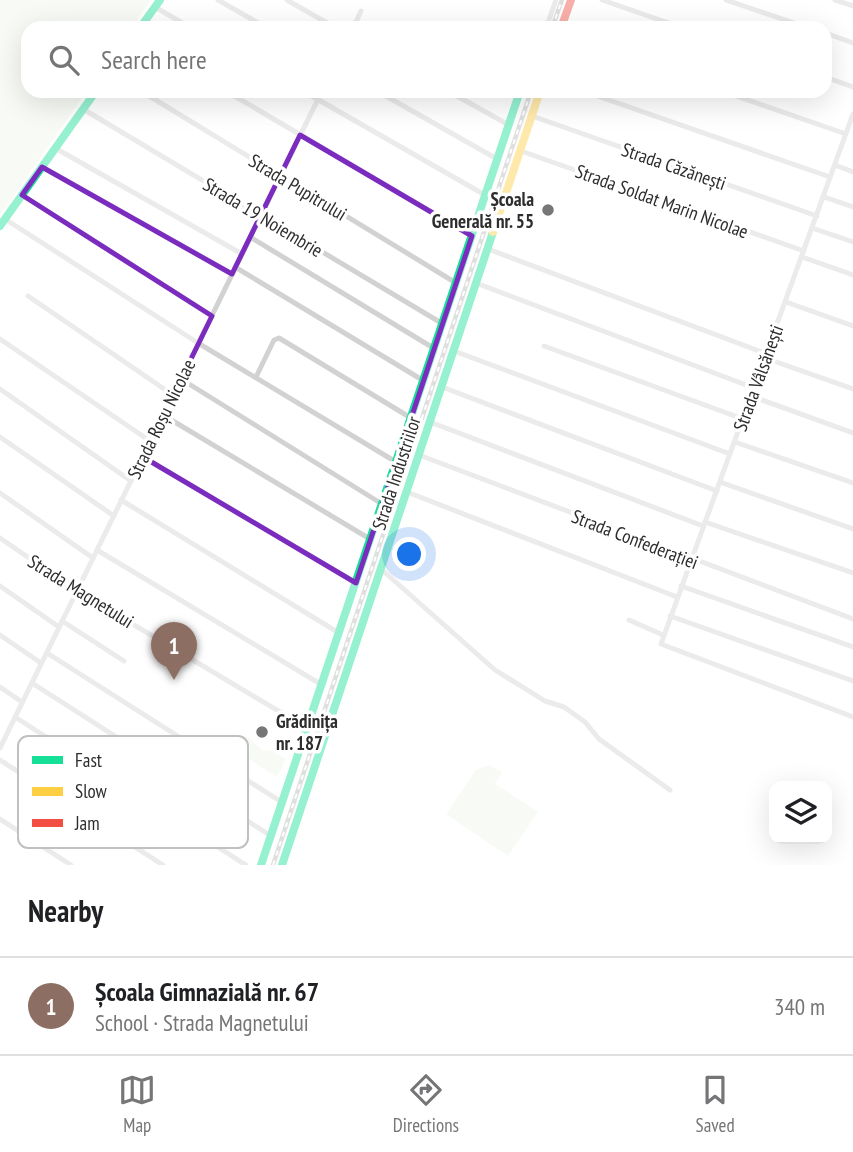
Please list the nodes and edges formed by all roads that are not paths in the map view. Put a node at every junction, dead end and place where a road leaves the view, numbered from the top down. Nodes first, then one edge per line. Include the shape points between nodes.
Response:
1 (218, 0) edge
2 (287, 0) edge
3 (555, 0) edge
4 (571, 0) edge
5 (602, 0) edge
6 (726, 0) edge
7 (835, 0) edge
8 (157, 4) edge
9 (853, 6) edge
10 (361, 11) dead end
11 (145, 21) edge
12 (181, 21) edge
13 (255, 21) edge
14 (324, 21) edge
15 (356, 21) edge
16 (548, 21) edge
17 (564, 21) edge
18 (663, 21) edge
19 (788, 21) edge
20 (832, 36) edge
21 (853, 43) edge
22 (832, 80) edge
23 (853, 87) edge
24 (91, 98) edge
25 (152, 98) edge
26 (238, 98) edge
27 (389, 98) edge
28 (461, 98) edge
29 (518, 98) edge
30 (538, 98) edge
31 (603, 98) edge
32 (742, 98) edge
33 (318, 99) joint
34 (83, 109) junction
35 (532, 116) junction
36 (852, 118) edge
37 (509, 125) junction
38 (846, 134) junction
39 (300, 135) junction
40 (55, 148) junction
41 (520, 150) junction
42 (497, 159) junction
43 (835, 165) junction
44 (42, 167) junction
45 (853, 172) edge
46 (280, 176) junction
47 (830, 177) junction
48 (22, 195) junction
49 (485, 195) junction
50 (824, 197) junction
51 (853, 207) edge
52 (261, 215) junction
53 (817, 216) junction
54 (2, 222) edge
55 (813, 228) junction
56 (472, 236) junction
57 (250, 237) junction
58 (853, 242) edge
59 (488, 249) junction
60 (242, 254) junction
61 (803, 254) junction
62 (236, 267) junction
63 (232, 274) junction
64 (853, 275) edge
65 (456, 283) junction
66 (476, 284) junction
67 (27, 296) dead end
68 (786, 302) junction
69 (212, 316) junction
70 (443, 324) junction
71 (853, 326) edge
72 (0, 339) edge
73 (198, 344) junction
74 (544, 346) dead end
75 (435, 349) junction
76 (454, 351) junction
77 (766, 356) junction
78 (256, 377) junction
79 (181, 379) junction
80 (424, 381) junction
81 (442, 387) junction
82 (754, 388) junction
83 (0, 389) edge
84 (853, 389) edge
85 (173, 395) junction
86 (751, 396) junction
87 (163, 415) junction
88 (411, 418) junction
89 (743, 419) junction
90 (430, 422) junction
91 (853, 433) edge
92 (0, 437) edge
93 (150, 441) junction
94 (735, 442) junction
95 (730, 454) junction
96 (419, 455) junction
97 (142, 457) junction
98 (396, 462) junction
99 (131, 481) junction
100 (720, 482) junction
101 (853, 483) edge
102 (717, 491) junction
103 (407, 492) junction
104 (0, 493) edge
105 (121, 500) junction
106 (382, 504) junction
107 (114, 516) junction
108 (704, 524) junction
109 (853, 529) edge
110 (0, 538) edge
111 (370, 540) junction
112 (97, 550) junction
113 (93, 558) junction
114 (690, 560) junction
115 (381, 569) junction
116 (853, 573) edge
117 (377, 582) junction
118 (356, 583) junction
119 (396, 584) junction
120 (0, 586) edge
121 (681, 586) junction
122 (77, 591) junction
123 (677, 597) junction
124 (670, 616) junction
125 (853, 619) edge
126 (629, 620) dead end
127 (61, 624) junction
128 (339, 633) junction
129 (0, 635) edge
130 (662, 638) junction
131 (853, 647) edge
132 (47, 653) junction
133 (124, 661) dead end
134 (41, 663) junction
135 (853, 681) edge
136 (32, 683) junction
137 (322, 685) junction
138 (0, 687) edge
139 (22, 702) junction
140 (853, 716) edge
141 (15, 717) junction
142 (308, 729) junction
143 (45, 736) edge
144 (115, 736) edge
145 (178, 736) edge
146 (0, 746) edge
147 (0, 760) edge
148 (18, 772) edge
149 (248, 781) edge
150 (670, 790) dead end
151 (283, 803) junction
152 (0, 819) edge
153 (248, 821) edge
154 (18, 831) edge
155 (272, 836) junction
156 (45, 848) edge
157 (137, 848) edge
158 (219, 848) edge
159 (71, 865) edge
160 (163, 865) edge
161 (246, 865) edge
162 (261, 865) edge
163 (282, 865) edge

1 - 13 street
2 - 14 street
3 - 16 street
4 - 17 main road
5 - 18 street
6 - 19 street
7 - 9 street
8 - 11 main road
8 - 12 street
10 - 15 street
20 - 21 street
22 - 23 street
24 - 34 main road
25 - 46 street, Strada Pupitrului
26 - 39 street
27 - 42 street
28 - 37 street
29 - 37 main road
30 - 35 main road, Strada Industriilor
31 - 47 street
32 - 38 street
33 - 39 street, Strada Roșu Nicolae
33 - 49 street
34 - 40 main road
34 - 52 street, Strada 19 Noiembrie
35 - 41 main road, Strada Industriilor
35 - 53 street, Strada Căzănești
36 - 38 street, Strada Vâlsănești
37 - 42 main road
38 - 43 street, Strada Vâlsănești
39 - 46 street, Strada Roșu Nicolae
39 - 56 street
40 - 44 main road
40 - 60 street
41 - 59 main road, Strada Industriilor
41 - 61 street, Strada Soldat Marin Nicolae
42 - 49 main road
43 - 45 street
43 - 47 street, Strada Vâlsănești
44 - 48 main road
44 - 63 street
46 - 52 street, Strada Roșu Nicolae
46 - 65 street, Strada Pupitrului
47 - 50 street, Strada Vâlsănești
48 - 54 main road
48 - 69 street
49 - 56 main road
50 - 51 street
50 - 53 street, Strada Vâlsănești
52 - 57 street, Strada Roșu Nicolae
52 - 70 street, Strada 19 Noiembrie
53 - 55 street, Strada Vâlsănești
54 - 73 street
55 - 58 street
55 - 61 street, Strada Vâlsănești
56 - 65 main road
57 - 60 street, Strada Roșu Nicolae
57 - 75 street
59 - 66 main road, Strada Industriilor
59 - 77 street
60 - 62 street, Strada Roșu Nicolae
61 - 64 street, Strada Soldat Marin Nicolae
61 - 68 street, Strada Vâlsănești
62 - 63 street, Strada Roșu Nicolae
62 - 80 street
63 - 69 street, Strada Roșu Nicolae
65 - 70 main road
66 - 76 main road, Strada Industriilor
66 - 82 street
67 - 85 street
68 - 71 street
68 - 77 street, Strada Vâlsănești
69 - 73 street, Strada Roșu Nicolae
70 - 75 main road
72 - 93 street
73 - 78 street
73 - 79 street, Strada Roșu Nicolae
74 - 89 street
75 - 80 main road
76 - 81 main road, Strada Industriilor
76 - 95 street
77 - 82 street, Strada Vâlsănești
77 - 84 street
78 - 88 street via 279,338
78 - 98 street
79 - 85 street, Strada Roșu Nicolae
79 - 106 street
80 - 88 main road
81 - 90 main road, Strada Industriilor
81 - 102 street
82 - 86 street, Strada Vâlsănești
83 - 99 street
85 - 87 street, Strada Roșu Nicolae
86 - 89 street, Strada Vâlsănești
86 - 91 street
87 - 93 street, Strada Roșu Nicolae
87 - 111 street
88 - 98 main road
89 - 94 street, Strada Vâlsănești
90 - 96 main road, Strada Industriilor
90 - 108 street
92 - 107 street
93 - 97 street, Strada Roșu Nicolae
94 - 95 street, Strada Vâlsănești
94 - 101 street
95 - 100 street, Strada Vâlsănești
96 - 103 main road, Strada Industriilor
96 - 114 street, Strada Confederației
97 - 99 street, Strada Roșu Nicolae
97 - 118 street
98 - 106 main road
99 - 105 street, Strada Roșu Nicolae
100 - 102 street, Strada Vâlsănești
100 - 109 street
102 - 108 street, Strada Vâlsănești
103 - 115 main road, Strada Industriilor
103 - 123 street
104 - 113 street
105 - 107 street, Strada Roșu Nicolae
105 - 128 street
106 - 111 main road
107 - 112 street, Strada Roșu Nicolae
108 - 114 street, Strada Vâlsănești
108 - 116 street
110 - 122 street, Strada Magnetului
111 - 118 main road
112 - 113 street, Strada Roșu Nicolae
112 - 137 street
113 - 122 street, Strada Roșu Nicolae
114 - 121 street, Strada Vâlsănești
114 - 125 street, Strada Confederației
115 - 117 main road, Strada Industriilor
115 - 119 street
117 - 119 street
117 - 163 main road, Strada Industriilor
118 - 128 main road
119 - 150 street via 495,670 545,701 564,707 599,739
120 - 127 street
121 - 123 street, Strada Vâlsănești
121 - 131 street
122 - 127 street, Strada Roșu Nicolae
122 - 142 street, Strada Magnetului
123 - 124 street, Strada Vâlsănești
124 - 130 street, Strada Vâlsănești
124 - 135 street
126 - 130 street
127 - 132 street, Strada Roșu Nicolae
127 - 133 street
128 - 137 main road
129 - 134 street
130 - 140 street via 663,646 675,651
132 - 134 street, Strada Roșu Nicolae
132 - 145 street
134 - 136 street, Strada Roșu Nicolae
136 - 139 street, Strada Roșu Nicolae
136 - 144 street
137 - 142 main road
138 - 139 street
139 - 141 street, Strada Roșu Nicolae
141 - 143 street
141 - 146 street, Strada Roșu Nicolae
142 - 151 main road
147 - 148 street
149 - 151 street
151 - 155 main road
152 - 154 street
153 - 155 street
155 - 162 main road
156 - 159 street
157 - 160 street
158 - 161 street

